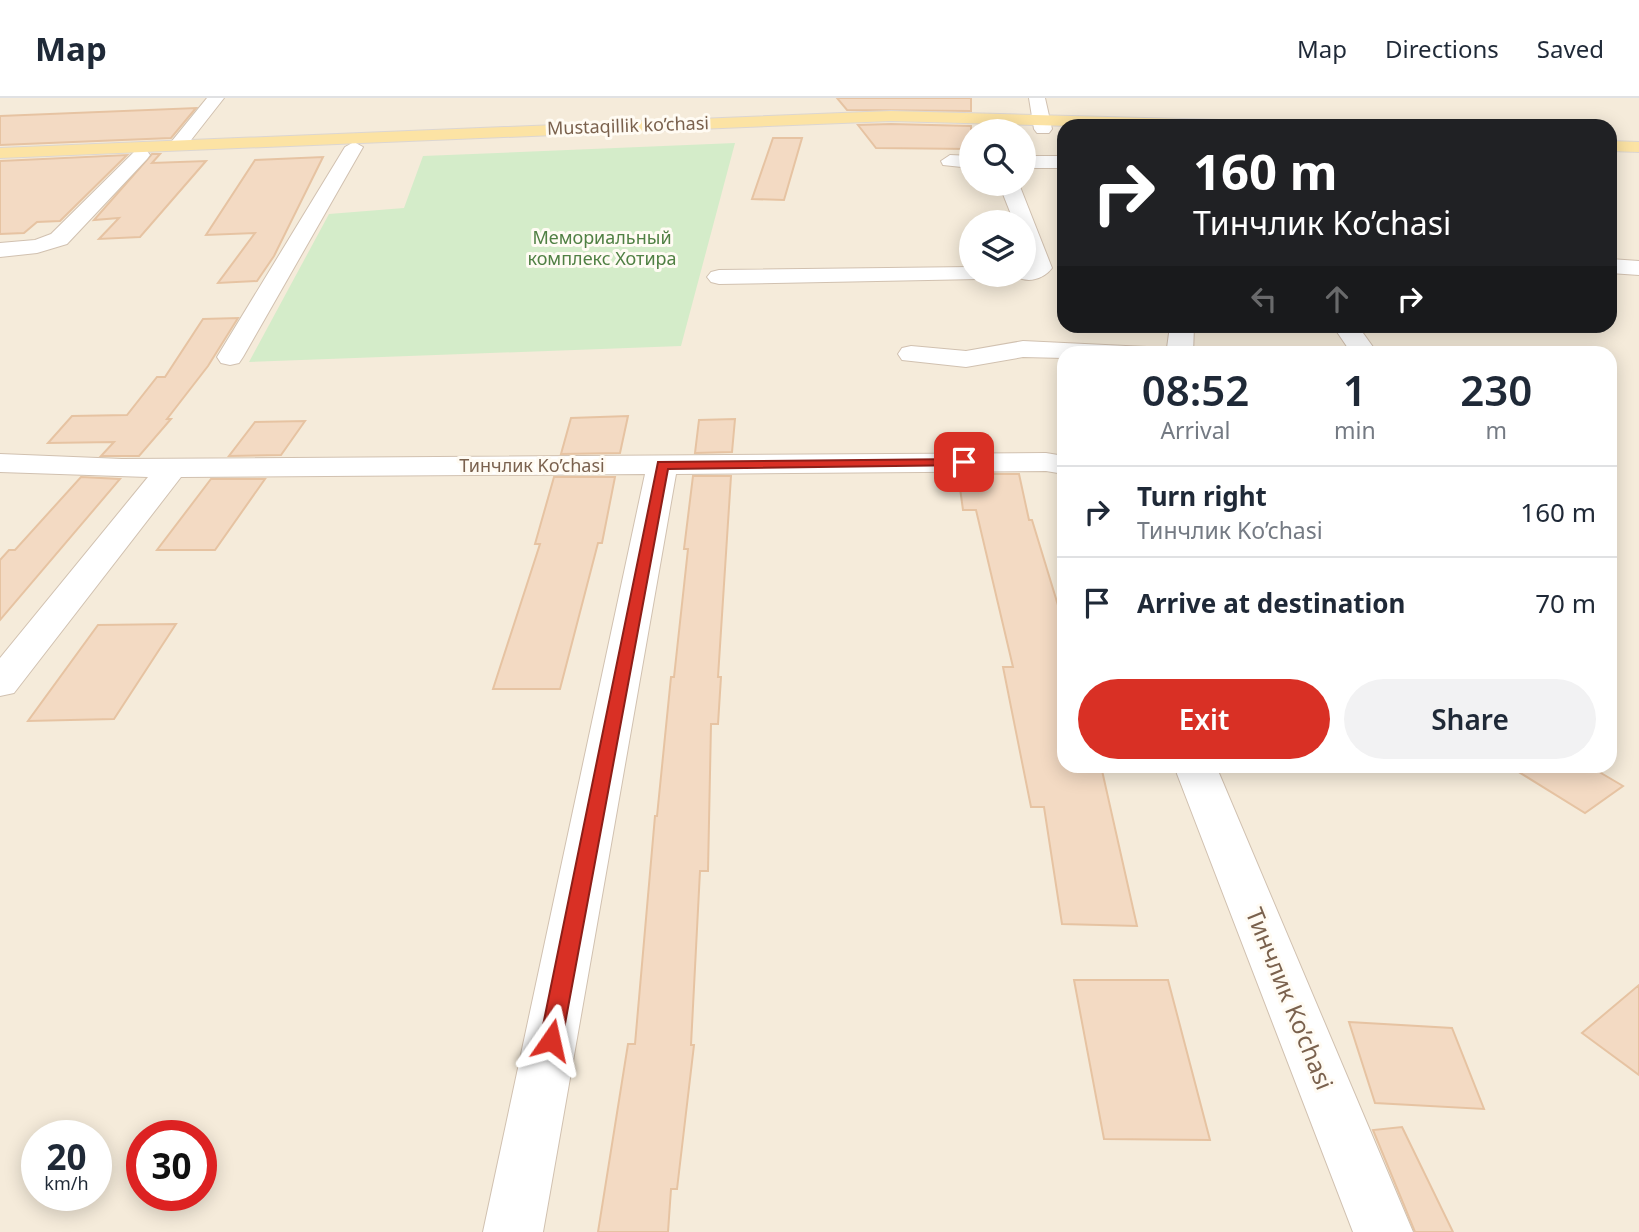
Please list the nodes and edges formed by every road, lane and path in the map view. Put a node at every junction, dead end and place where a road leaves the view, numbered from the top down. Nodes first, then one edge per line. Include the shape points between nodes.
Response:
1 (216, 98) edge
2 (1037, 98) edge
3 (1042, 124) junction
4 (1057, 124) edge
5 (1057, 128) edge
6 (1617, 137) edge
7 (1639, 138) edge
8 (178, 145) junction
9 (1617, 146) edge
10 (354, 147) junction
11 (1639, 147) edge
12 (0, 153) edge
13 (141, 156) junction
14 (0, 161) edge
15 (950, 161) dead end
16 (959, 161) edge
17 (1036, 162) edge
18 (1057, 162) edge
19 (0, 250) edge
20 (1036, 255) edge
21 (1617, 266) edge
22 (1639, 268) edge
23 (1036, 271) edge
24 (959, 274) edge
25 (719, 277) dead end
26 (1057, 350) edge
27 (911, 354) dead end
28 (230, 357) dead end
29 (0, 463) edge
30 (1057, 464) edge
31 (663, 465) junction
32 (172, 468) junction
33 (0, 684) edge
34 (1198, 773) edge
35 (513, 1232) edge
36 (1383, 1232) edge

1 - 8 street
2 - 3 street
3 - 4 main road, Mustaqillik ko’chasi
3 - 5 main road, Mustaqillik ko’chasi
3 - 8 main road, Mustaqillik ko’chasi via 891,116
3 - 10 main road, Mustaqillik ko’chasi
6 - 7 main road
8 - 12 main road, Mustaqillik ko’chasi
9 - 11 main road
10 - 13 main road, Mustaqillik ko’chasi
10 - 28 street
13 - 14 main road, Mustaqillik ko’chasi
13 - 19 street via 59,239
15 - 16 street
17 - 18 street
20 - 23 street via 1041,268
21 - 22 street
24 - 25 street
26 - 27 street via 1023,349 967,359
29 - 32 street, Тинчлик Ko’chasi
30 - 31 street, Тинчлик Ko’chasi
31 - 32 street, Тинчлик Ko’chasi
31 - 35 street
32 - 33 street
34 - 36 street, Тинчлик Ko’chasi

